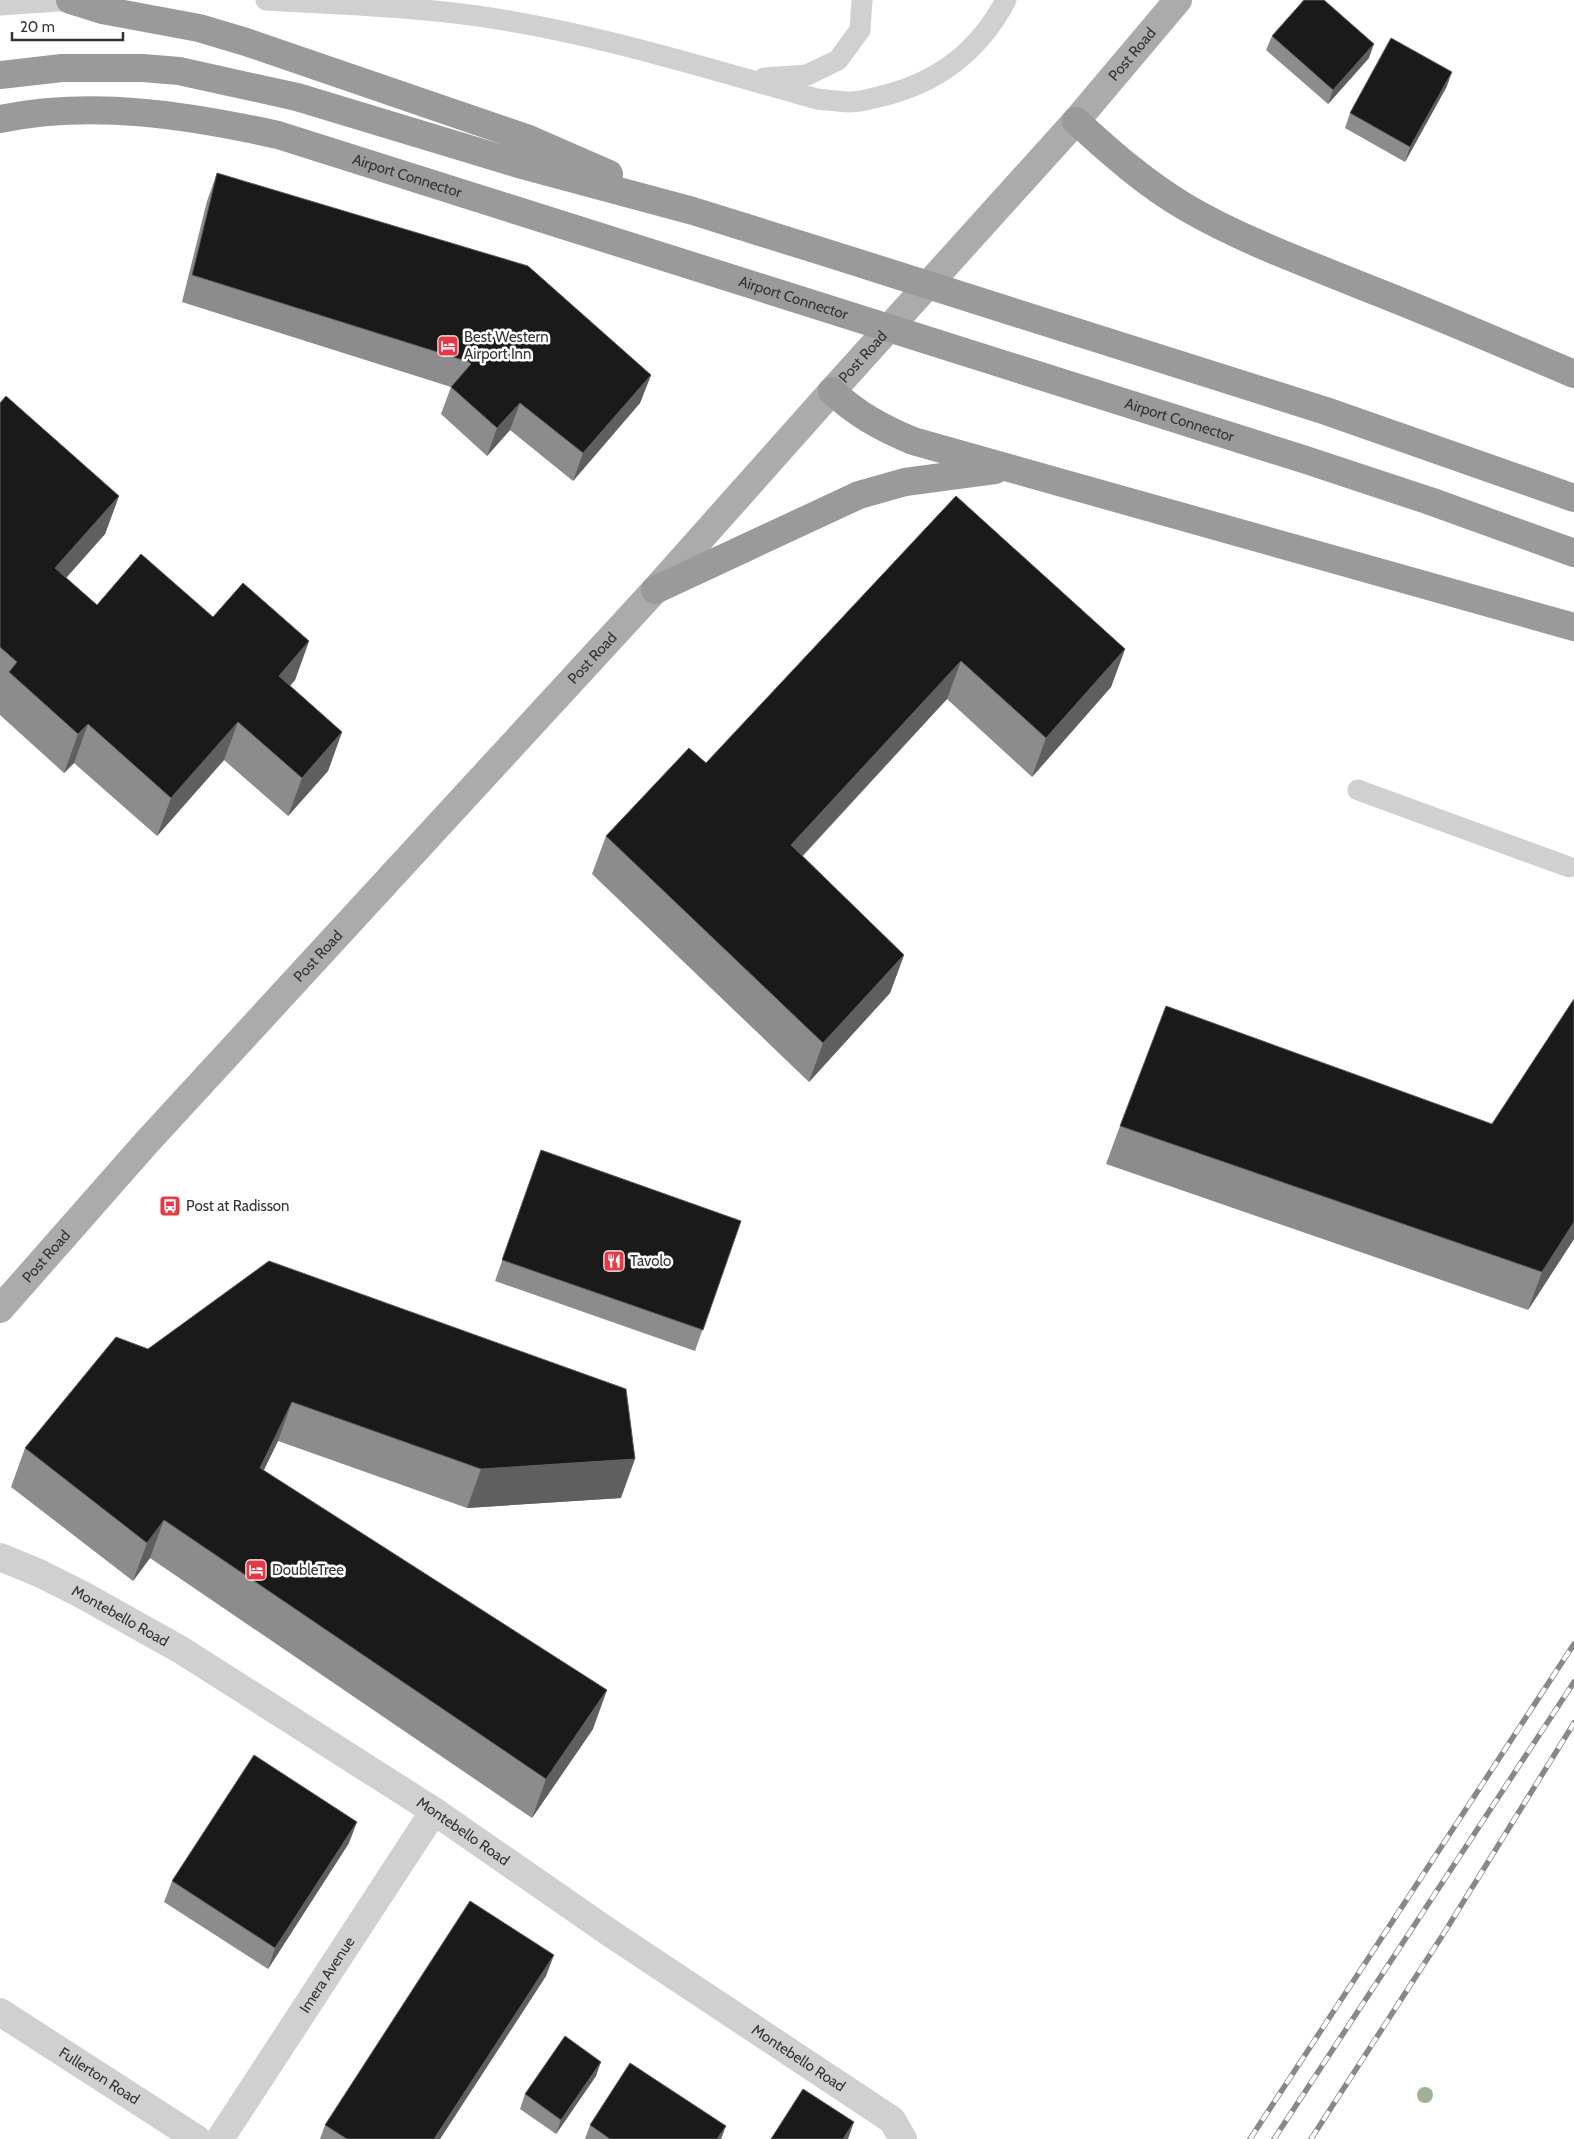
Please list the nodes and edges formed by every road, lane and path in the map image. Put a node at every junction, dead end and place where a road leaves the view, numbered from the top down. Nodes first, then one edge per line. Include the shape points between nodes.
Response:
1 (72, 0) edge
2 (266, 0) edge
3 (862, 0) edge
4 (1006, 0) edge
5 (1178, 0) edge
6 (0, 5) edge
7 (725, 73) junction
8 (0, 75) edge
9 (0, 119) edge
10 (1076, 121) junction
11 (693, 211) junction
12 (1574, 374) edge
13 (832, 391) junction
14 (1006, 468) junction
15 (1574, 498) edge
16 (1574, 553) edge
17 (655, 590) junction
18 (1574, 627) edge
19 (1358, 790) dead end
20 (1569, 867) dead end
21 (0, 1309) edge
22 (0, 1557) edge
23 (434, 1811) junction
24 (0, 2012) edge
25 (197, 2139) edge
26 (220, 2139) edge
27 (903, 2139) edge

1 - 6 lane
1 - 11 highway via 102,10 199,28 299,60 529,139
2 - 7 lane via 431,11 515,22
3 - 7 lane via 860,30 838,60 807,75 769,79
4 - 7 lane via 971,49 942,73 898,92 853,102 817,99
5 - 10 main road, Post Road
8 - 11 highway via 106,67 215,78 297,97 522,165
9 - 16 highway, Airport Connector via 76,109 145,112 212,121 278,135 1421,498
10 - 12 highway via 1152,185 1218,225
10 - 13 main road, Post Road
11 - 15 highway via 1326,411
13 - 14 highway via 849,408 890,432
13 - 17 main road, Post Road
14 - 17 highway via 905,482 859,495
14 - 18 highway
17 - 21 main road, Post Road via 147,1142
19 - 20 lane
22 - 23 street, Montebello Road via 81,1594 181,1650
23 - 26 street, Imera Avenue
23 - 27 street, Montebello Road via 610,1933 892,2120
24 - 25 street, Fullerton Road

